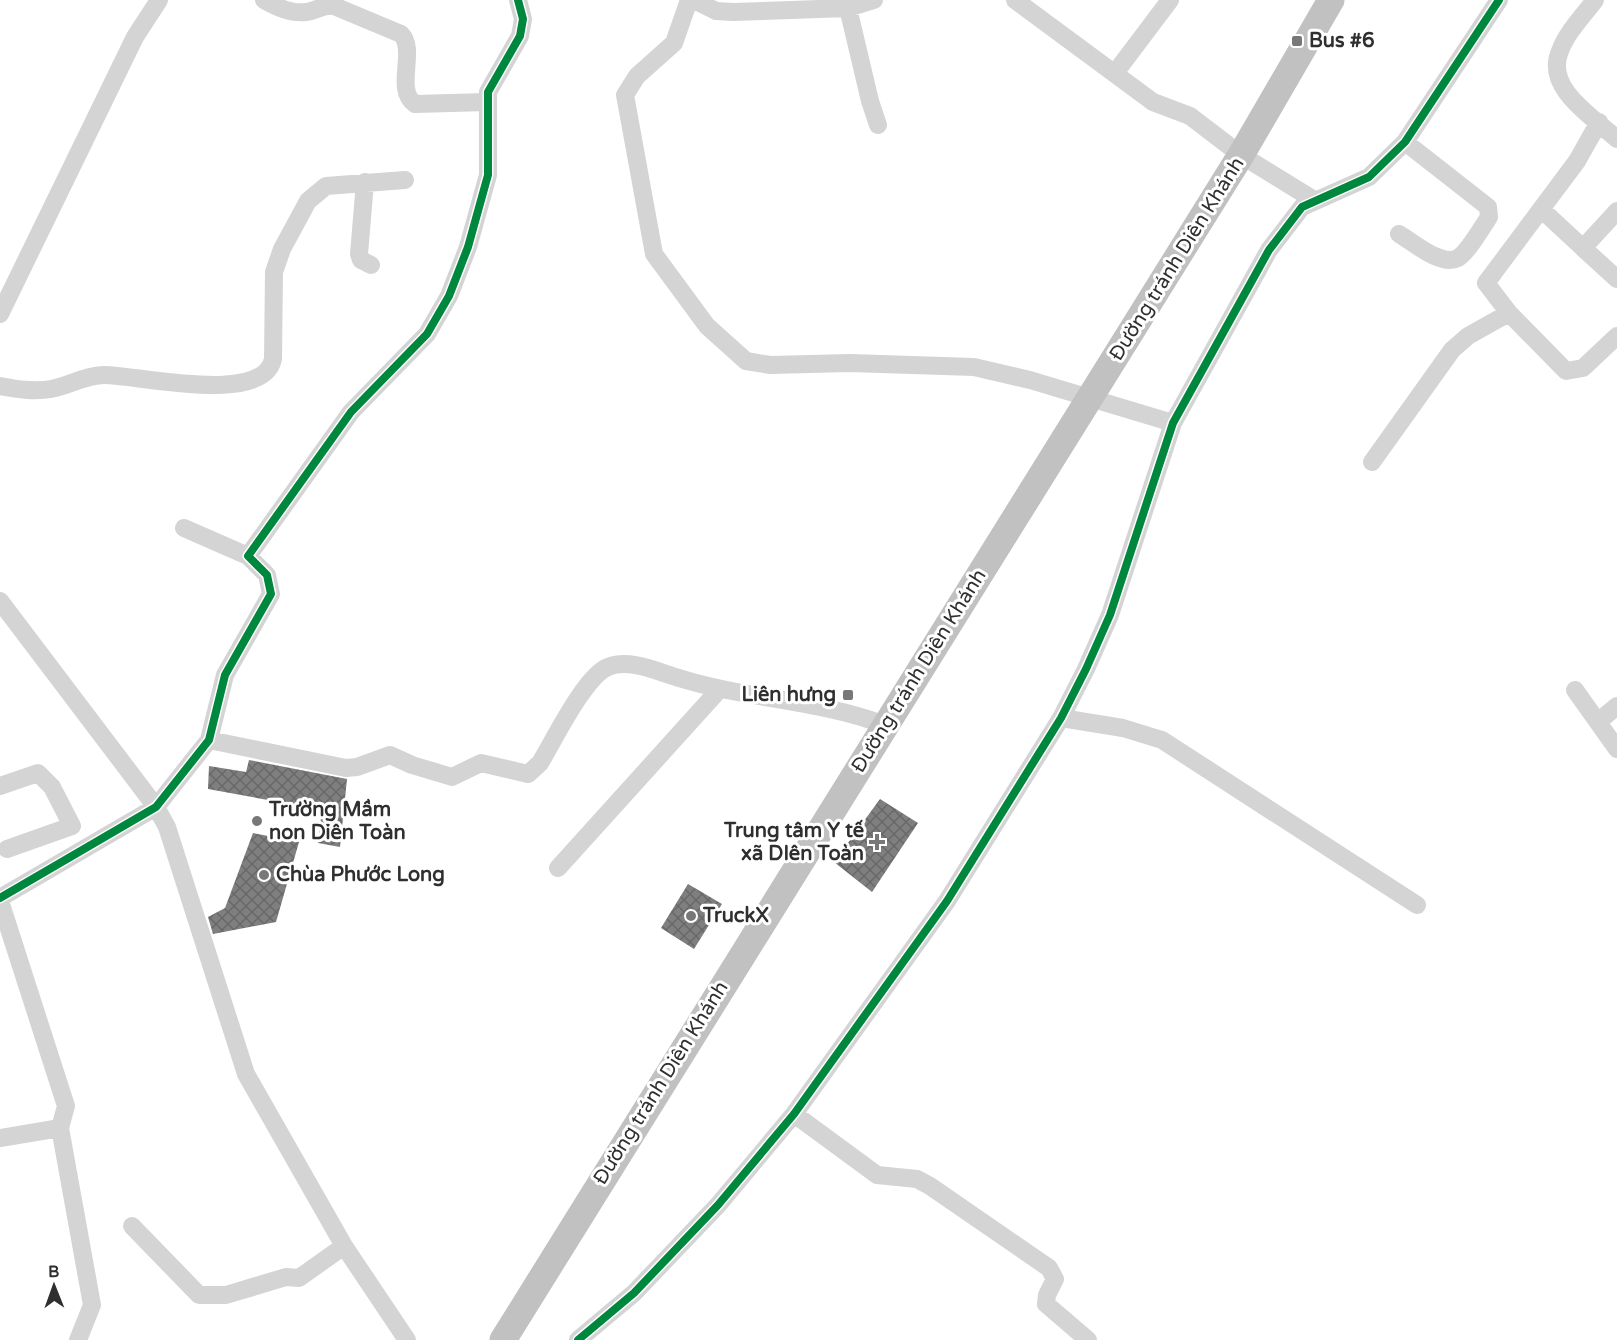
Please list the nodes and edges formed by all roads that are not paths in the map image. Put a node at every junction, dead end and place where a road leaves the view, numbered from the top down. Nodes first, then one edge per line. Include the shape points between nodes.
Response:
1 (159, 0) edge
2 (264, 0) edge
3 (518, 0) edge
4 (692, 0) edge
5 (874, 0) edge
6 (1015, 0) edge
7 (1170, 0) edge
8 (1331, 0) edge
9 (1499, 0) edge
10 (1595, 0) edge
11 (848, 8) junction
12 (1115, 73) junction
13 (487, 102) junction
14 (1599, 122) junction
15 (878, 125) dead end
16 (1617, 139) edge
17 (1405, 142) junction
18 (1241, 155) junction
19 (405, 180) dead end
20 (365, 182) junction
21 (1314, 200) junction
22 (1541, 209) junction
23 (1617, 211) edge
24 (1399, 234) dead end
25 (1583, 248) junction
26 (370, 265) dead end
27 (1617, 279) edge
28 (1509, 313) junction
29 (0, 314) edge
30 (1617, 336) edge
31 (0, 386) edge
32 (1092, 397) junction
33 (1173, 423) junction
34 (1372, 462) dead end
35 (184, 528) dead end
36 (248, 556) junction
37 (0, 601) edge
38 (1575, 690) dead end
39 (718, 691) junction
40 (1617, 706) edge
41 (1061, 718) junction
42 (1599, 721) junction
43 (885, 725) junction
44 (209, 740) junction
45 (1617, 749) edge
46 (0, 786) edge
47 (156, 807) junction
48 (7, 849) dead end
49 (558, 868) dead end
50 (0, 899) edge
51 (1417, 905) dead end
52 (794, 1114) junction
53 (60, 1128) junction
54 (0, 1138) edge
55 (132, 1226) dead end
56 (344, 1246) junction
57 (78, 1340) edge
58 (407, 1340) edge
59 (503, 1340) edge
60 (578, 1340) edge
61 (1088, 1340) edge

1 - 29 street via 135,38
2 - 13 street via 298,12 327,4 400,34 407,44 408,95 415,104
3 - 13 street via 523,19 520,36 491,84
4 - 11 street via 716,11
4 - 32 street via 675,43 637,76 625,95 654,254 707,326 746,361 770,365 974,367
5 - 11 street
6 - 12 street
7 - 12 street
8 - 18 highway, Đường tránh Diên Khánh
9 - 17 street
10 - 14 street via 1560,49 1556,67 1562,87
11 - 15 street
12 - 18 street via 1153,102 1190,116
13 - 36 street via 488,175 468,247 449,296 426,334 351,412
14 - 16 street
14 - 22 street via 1588,144
17 - 21 street via 1369,177
17 - 24 street via 1488,207 1489,217 1461,255 1449,260
18 - 21 street
18 - 32 highway, Đường tránh Diên Khánh
19 - 20 street
20 - 26 street via 358,254
20 - 31 street via 326,186 316,193 282,249 274,272 273,359 262,377 198,385 105,375 50,389
21 - 33 street via 1302,207 1283,229
22 - 25 street
22 - 28 street via 1486,283
23 - 25 street
25 - 27 street
28 - 30 street via 1566,371 1583,368
28 - 34 street via 1468,336 1452,350
32 - 33 street
32 - 43 highway, Đường tránh Diên Khánh
33 - 41 street via 1110,615
35 - 36 street
36 - 44 street via 267,575 271,594 225,675
37 - 47 street
38 - 42 street
39 - 43 street via 855,714
39 - 44 street via 637,666 609,666 590,680 540,763 528,774 481,763 457,777 446,776 390,755 346,768
39 - 49 street
40 - 42 street
41 - 51 street via 1123,728 1162,740
41 - 52 street via 947,901
42 - 45 street
43 - 59 highway, Đường tránh Diên Khánh
44 - 47 street
46 - 48 street via 38,773 52,788 72,826
47 - 50 street
47 - 56 street via 166,827 246,1074
50 - 53 street via 66,1106
52 - 60 street via 718,1205 653,1274
52 - 61 street via 877,1175 917,1179 930,1186 1049,1268 1055,1279 1046,1304
53 - 54 street
53 - 57 street via 92,1305
55 - 56 street via 199,1295 226,1295 286,1277 299,1278
56 - 58 street

